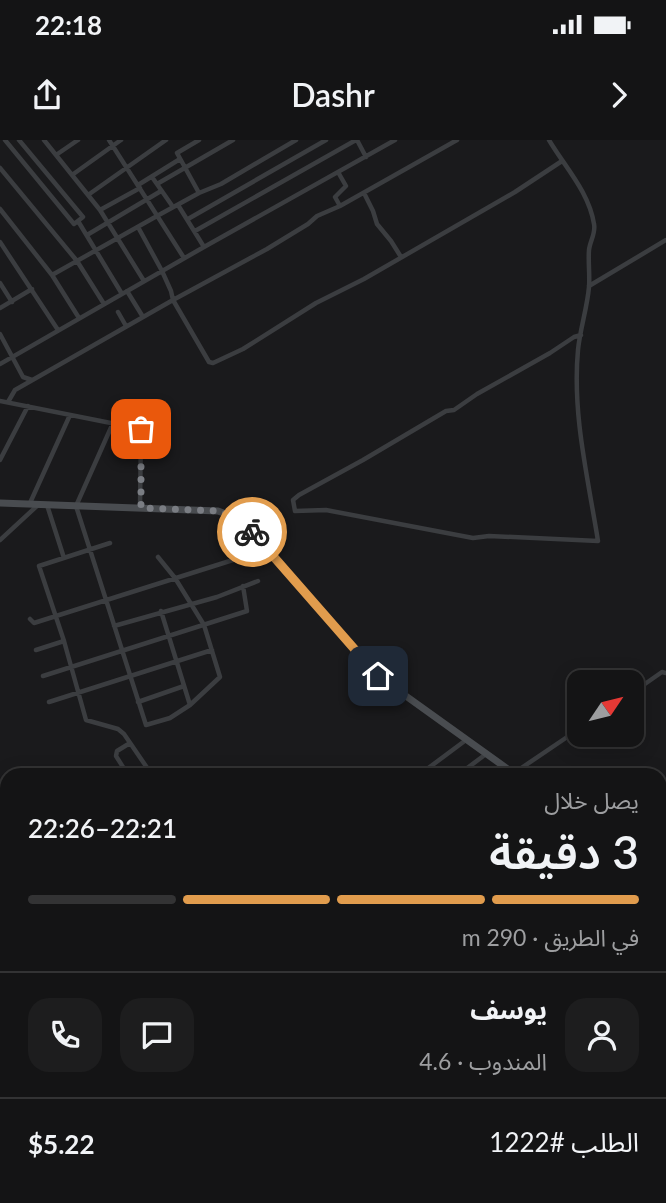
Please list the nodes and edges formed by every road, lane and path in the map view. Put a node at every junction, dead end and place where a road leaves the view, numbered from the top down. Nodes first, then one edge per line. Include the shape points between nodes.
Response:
1 (5, 140) edge
2 (19, 140) edge
3 (44, 140) edge
4 (78, 140) edge
5 (109, 140) edge
6 (121, 140) edge
7 (166, 140) edge
8 (199, 140) edge
9 (233, 140) edge
10 (296, 140) edge
11 (326, 140) edge
12 (356, 140) edge
13 (395, 140) edge
14 (457, 140) edge
15 (549, 140) edge
16 (113, 146) junction
17 (56, 155) junction
18 (366, 157) junction
19 (180, 159) junction
20 (562, 161) junction
21 (127, 167) junction
22 (185, 167) junction
23 (0, 168) edge
24 (338, 172) junction
25 (72, 175) junction
26 (152, 177) junction
27 (157, 184) junction
28 (139, 186) junction
29 (161, 191) junction
30 (199, 193) junction
31 (364, 193) junction
32 (88, 195) junction
33 (147, 199) junction
34 (175, 206) junction
35 (340, 206) junction
36 (0, 209) edge
37 (100, 210) junction
38 (157, 216) junction
39 (188, 219) junction
40 (78, 221) junction
41 (107, 223) junction
42 (138, 227) junction
43 (195, 231) junction
44 (87, 235) junction
45 (117, 239) junction
46 (666, 240) edge
47 (0, 242) edge
48 (204, 247) junction
49 (97, 251) junction
50 (401, 257) junction
51 (184, 258) junction
52 (77, 261) junction
53 (162, 271) junction
54 (52, 275) junction
55 (144, 281) junction
56 (0, 283) edge
57 (589, 286) junction
58 (32, 289) junction
59 (124, 292) junction
60 (173, 300) junction
61 (12, 302) junction
62 (104, 304) junction
63 (0, 308) edge
64 (118, 312) dead end
65 (143, 317) junction
66 (79, 318) junction
67 (126, 326) junction
68 (58, 330) junction
69 (0, 334) edge
70 (581, 335) junction
71 (12, 356) junction
72 (0, 364) edge
73 (32, 380) junction
74 (0, 401) edge
75 (8, 402) junction
76 (28, 406) junction
77 (70, 415) junction
78 (113, 423) junction
79 (0, 460) edge
80 (0, 503) edge
81 (29, 504) junction
82 (43, 505) junction
83 (76, 506) junction
84 (141, 508) junction
85 (0, 540) edge
86 (110, 543) dead end
87 (266, 547) junction
88 (90, 550) junction
89 (158, 557) dead end
90 (64, 558) junction
91 (175, 578) junction
92 (258, 581) dead end
93 (243, 586) junction
94 (106, 600) junction
95 (191, 603) junction
96 (161, 611) junction
97 (56, 616) junction
98 (30, 619) dead end
99 (204, 625) junction
100 (114, 626) junction
101 (169, 636) junction
102 (64, 641) junction
103 (36, 650) dead end
104 (212, 650) junction
105 (122, 651) junction
106 (177, 661) junction
107 (71, 667) junction
108 (666, 673) edge
109 (43, 676) dead end
110 (130, 676) junction
111 (644, 685) edge
112 (184, 687) junction
113 (79, 692) junction
114 (49, 702) dead end
115 (138, 702) junction
116 (190, 705) junction
117 (567, 737) edge
118 (466, 739) junction
119 (130, 743) junction
120 (486, 754) junction
121 (124, 768) edge
122 (147, 768) edge
123 (428, 768) edge
124 (467, 768) edge
125 (506, 768) edge
126 (524, 768) edge

1 - 40 street via 74,224
2 - 40 street via 83,217
3 - 17 street
4 - 17 street
5 - 16 street
6 - 16 street
7 - 21 street
8 - 19 street via 177,153
9 - 22 street
10 - 30 street
11 - 39 street
12 - 18 street
12 - 43 street
13 - 18 street
14 - 31 street
15 - 20 street
16 - 21 street
16 - 25 street
17 - 25 street
18 - 24 street
19 - 22 street
19 - 26 street
20 - 50 street
20 - 57 street via 586,198 594,223
21 - 28 street
21 - 32 street
22 - 27 street
22 - 30 street
23 - 52 street
24 - 35 street via 346,186 335,197
24 - 48 street
25 - 32 street
26 - 27 street
26 - 28 street
27 - 29 street
28 - 33 street
28 - 37 street
29 - 33 street
29 - 34 street
30 - 34 street
31 - 35 street
31 - 50 street via 377,224
32 - 37 street
33 - 38 street
33 - 41 street
34 - 38 street
34 - 39 street
35 - 60 street
36 - 54 street
37 - 41 street
38 - 42 street
38 - 51 street
39 - 43 street
40 - 44 street
41 - 44 street
41 - 45 street
42 - 45 street
42 - 53 street
43 - 48 street
44 - 49 street
45 - 49 street
45 - 55 street
46 - 57 street
47 - 58 street
48 - 51 street
49 - 52 street
49 - 59 street
50 - 60 street via 213,363
51 - 53 street
52 - 54 street
52 - 62 street
53 - 55 street
53 - 60 street
54 - 66 street
55 - 59 street
56 - 61 street
57 - 70 street
58 - 61 street
58 - 68 street
59 - 62 street
59 - 65 street
60 - 65 street
61 - 63 street
62 - 66 street
64 - 67 street
65 - 67 street
66 - 68 street
67 - 73 street
68 - 71 street
69 - 71 street
70 - 70 street via 299,495 293,500 295,511 326,510 473,538 598,541 579,426
71 - 72 street
71 - 73 street via 23,377
73 - 75 street via 15,390
74 - 75 street
75 - 76 street
76 - 77 street
76 - 79 street
77 - 78 street
77 - 81 street
78 - 83 street
78 - 84 street via 141,429
80 - 81 main road
81 - 82 main road
82 - 83 main road
82 - 85 street
82 - 90 street
83 - 84 main road
83 - 88 street
84 - 87 main road via 229,514
86 - 88 street
87 - 91 street
87 - 118 main road via 378,676
88 - 90 street
88 - 94 street
89 - 91 street
90 - 97 street via 39,566
91 - 94 street
91 - 95 street
92 - 93 street
93 - 95 street
93 - 99 street via 247,611
94 - 97 street
94 - 100 street
95 - 96 street
95 - 99 street
96 - 100 street
96 - 101 street
97 - 98 street via 34,623
97 - 102 street
99 - 101 street
99 - 104 street
100 - 105 street
101 - 105 street
101 - 106 street
102 - 103 street
102 - 107 street
104 - 106 street
104 - 116 street via 220,677
105 - 107 street
105 - 110 street
106 - 110 street
106 - 112 street
107 - 109 street
107 - 113 street
108 - 111 street
110 - 113 street
110 - 115 street
112 - 115 street
112 - 116 street
113 - 114 street
113 - 119 street via 86,720 118,729
115 - 116 street via 146,726
117 - 126 street
118 - 120 main road
118 - 123 street
119 - 121 street via 117,751
119 - 122 street
120 - 124 street
120 - 125 main road

